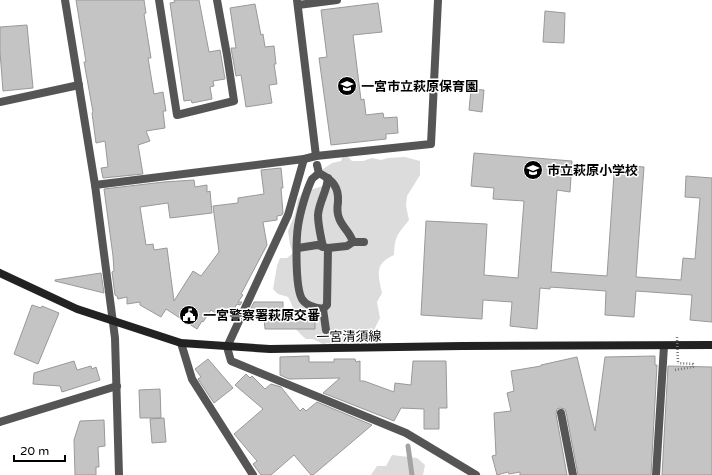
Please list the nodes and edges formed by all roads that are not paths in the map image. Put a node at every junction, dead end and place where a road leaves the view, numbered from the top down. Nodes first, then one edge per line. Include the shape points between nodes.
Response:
1 (65, 0) edge
2 (159, 0) edge
3 (217, 0) edge
4 (337, 0) edge
5 (438, 0) edge
6 (298, 2) edge
7 (79, 85) junction
8 (0, 102) edge
9 (316, 156) junction
10 (304, 159) junction
11 (328, 178) junction
12 (95, 185) junction
13 (353, 242) junction
14 (364, 242) dead end
15 (326, 247) junction
16 (298, 248) junction
17 (0, 273) edge
18 (323, 309) junction
19 (112, 320) junction
20 (326, 330) dead end
21 (181, 343) junction
22 (664, 346) junction
23 (712, 346) edge
24 (227, 347) junction
25 (117, 386) junction
26 (561, 413) dead end
27 (0, 422) edge
28 (119, 475) edge
29 (253, 475) edge
30 (476, 475) edge
31 (573, 475) edge
32 (656, 475) edge

1 - 7 street
2 - 3 street via 177,115 234,101
4 - 6 street
5 - 9 street via 431,144
6 - 9 street
7 - 8 street
7 - 12 street
9 - 10 street
10 - 12 street
10 - 24 street via 288,215
11 - 13 street via 338,190 338,217 351,234
11 - 15 street via 318,215
11 - 16 street via 318,169 313,178 298,226
12 - 19 street
13 - 14 street
13 - 15 street via 347,246
15 - 16 street via 317,245
15 - 18 street via 328,295 327,305
16 - 18 street via 300,296 307,304
17 - 19 main road, 一宮清須線 via 77,309
18 - 20 street
19 - 21 main road, 一宮清須線
19 - 25 street
21 - 24 main road, 一宮清須線
21 - 29 street via 192,379
22 - 23 main road, 一宮清須線
22 - 24 main road, 一宮清須線 via 270,349
22 - 32 street
24 - 30 street via 231,361 406,434
25 - 27 street
25 - 28 street
26 - 31 street

